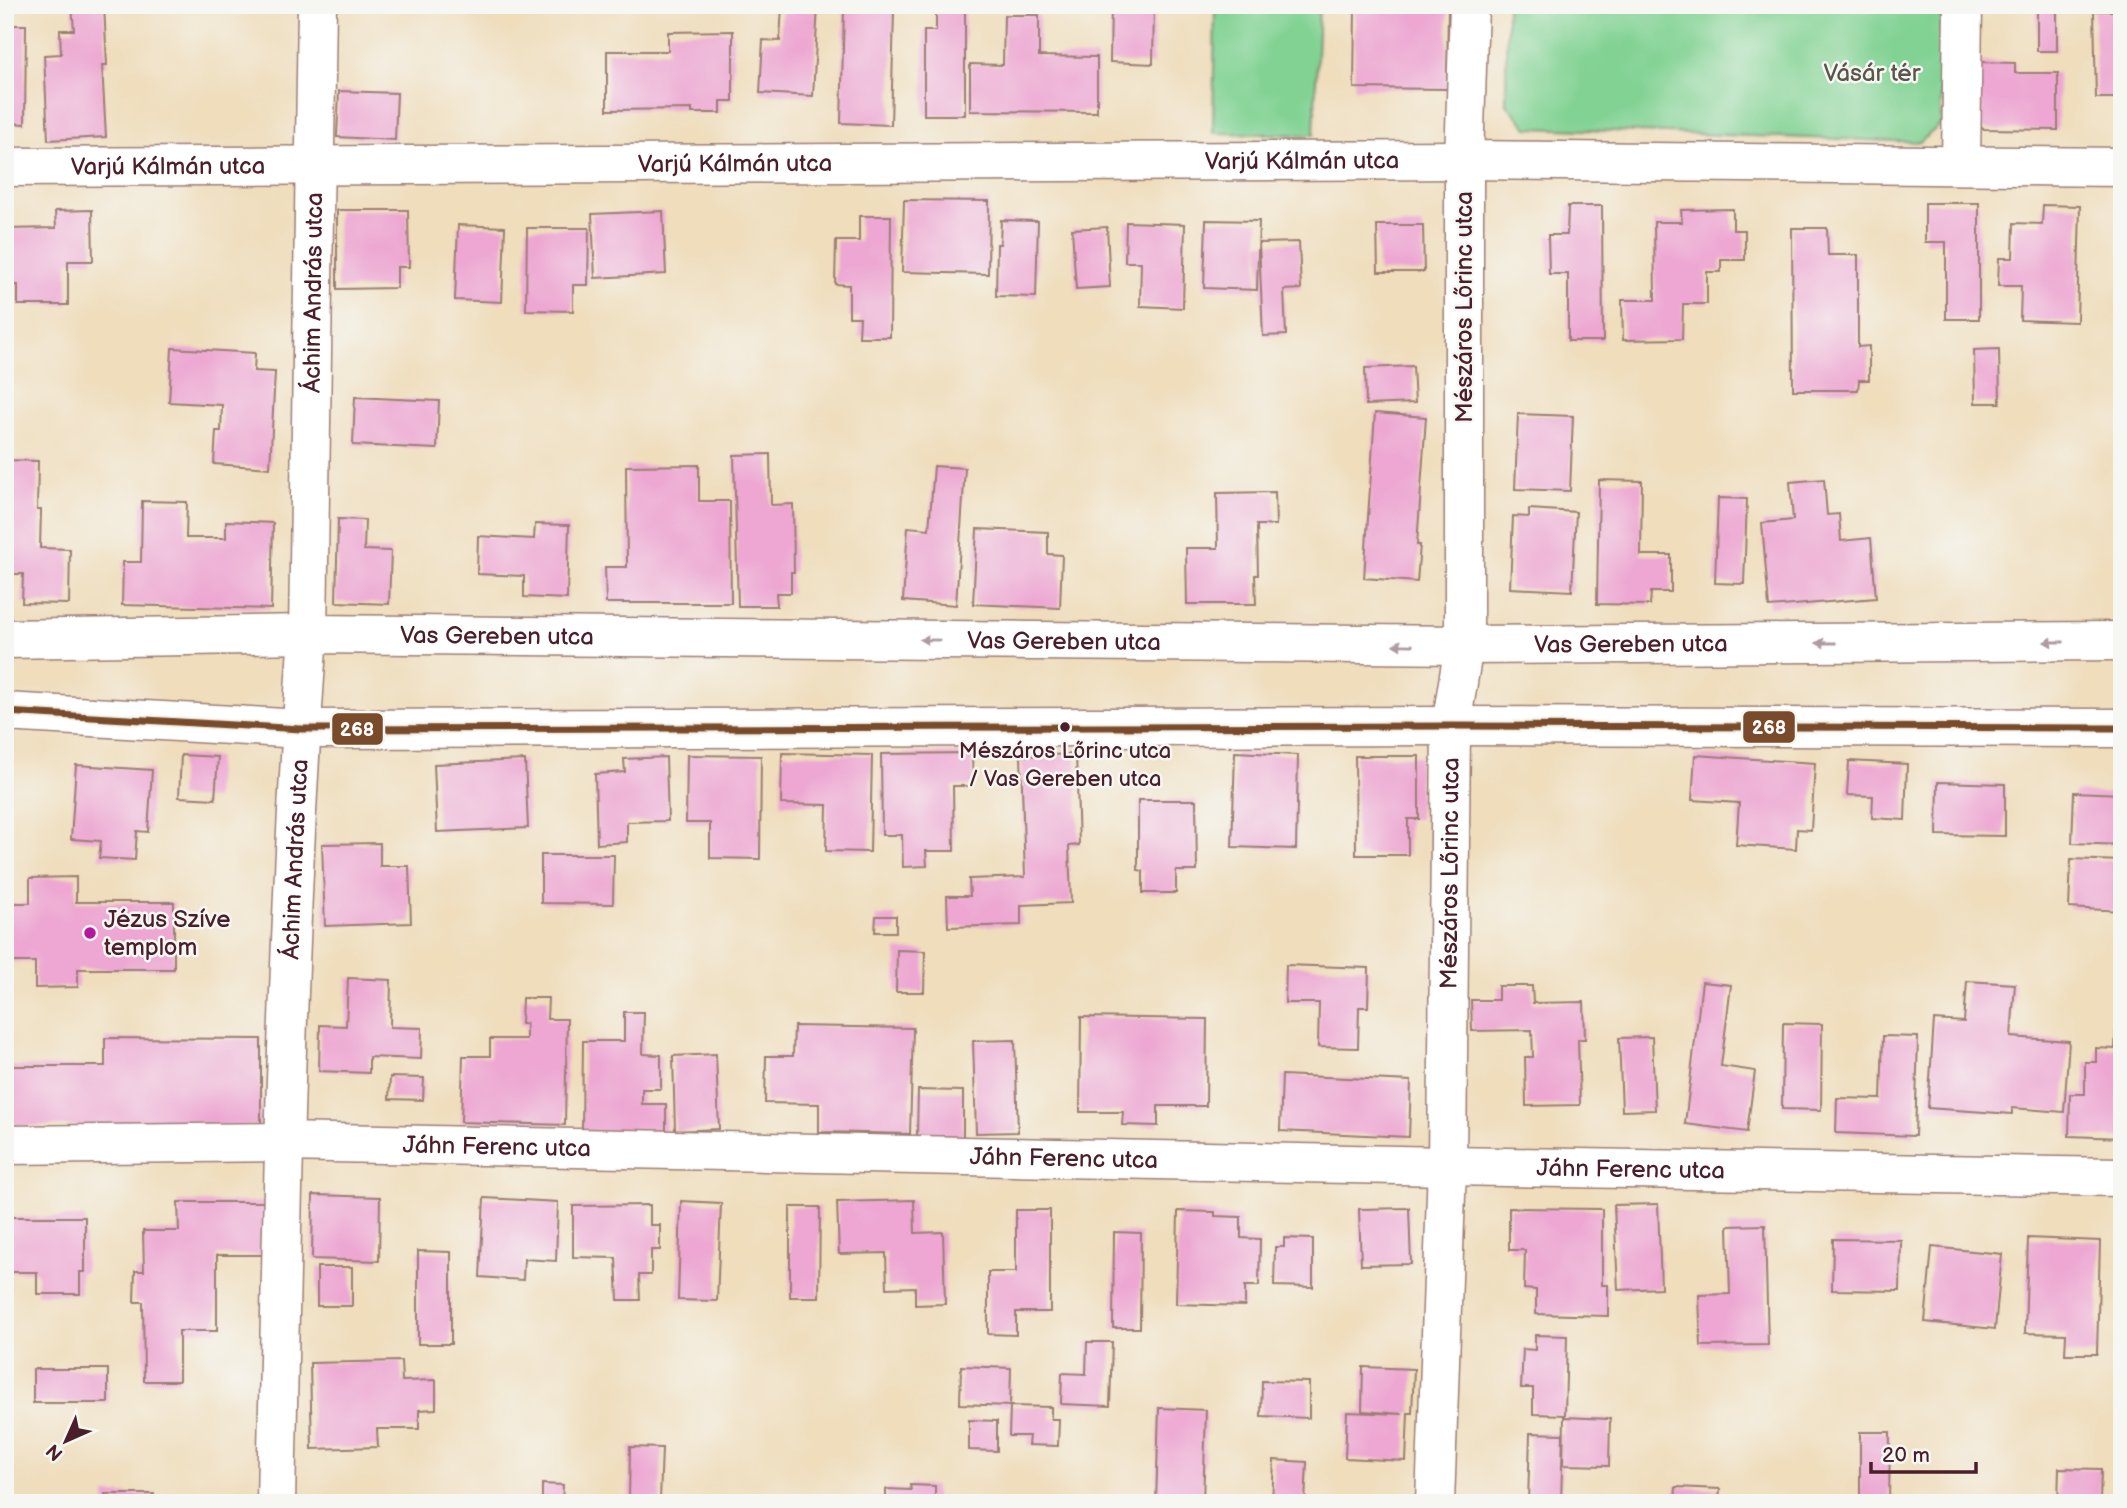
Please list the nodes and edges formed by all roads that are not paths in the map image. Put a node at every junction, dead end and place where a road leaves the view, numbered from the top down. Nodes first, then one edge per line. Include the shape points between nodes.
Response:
1 (317, 5) edge
2 (1469, 5) edge
3 (1963, 5) edge
4 (1464, 160) junction
5 (1961, 164) junction
6 (316, 165) junction
7 (5, 167) edge
8 (2122, 167) edge
9 (308, 634) junction
10 (5, 639) edge
11 (2122, 641) edge
12 (1464, 645) junction
13 (5, 712) edge
14 (1451, 726) junction
15 (2122, 728) edge
16 (301, 729) junction
17 (283, 1142) junction
18 (5, 1145) edge
19 (1447, 1166) junction
20 (2122, 1177) edge
21 (276, 1503) edge
22 (1435, 1503) edge

1 - 6 street, Áchim András utca
2 - 4 street
3 - 5 street
4 - 5 street
4 - 6 street, Varjú Kálmán utca
4 - 12 street, Mészáros Lőrinc utca
5 - 8 street
6 - 7 street, Varjú Kálmán utca
6 - 9 street, Áchim András utca
9 - 10 street, Vas Gereben utca
12 -> 9 street, Vas Gereben utca
9 - 16 street, Áchim András utca
11 -> 12 street, Vas Gereben utca
12 - 14 street, Mészáros Lőrinc utca
13 - 16 street
14 - 15 street
14 - 16 street
14 - 19 street, Mészáros Lőrinc utca
16 - 17 street, Áchim András utca
17 - 18 street, Jáhn Ferenc utca
17 - 19 street, Jáhn Ferenc utca
17 - 21 street, Áchim András utca
19 - 20 street, Jáhn Ferenc utca
19 - 22 street, Mészáros Lőrinc utca

